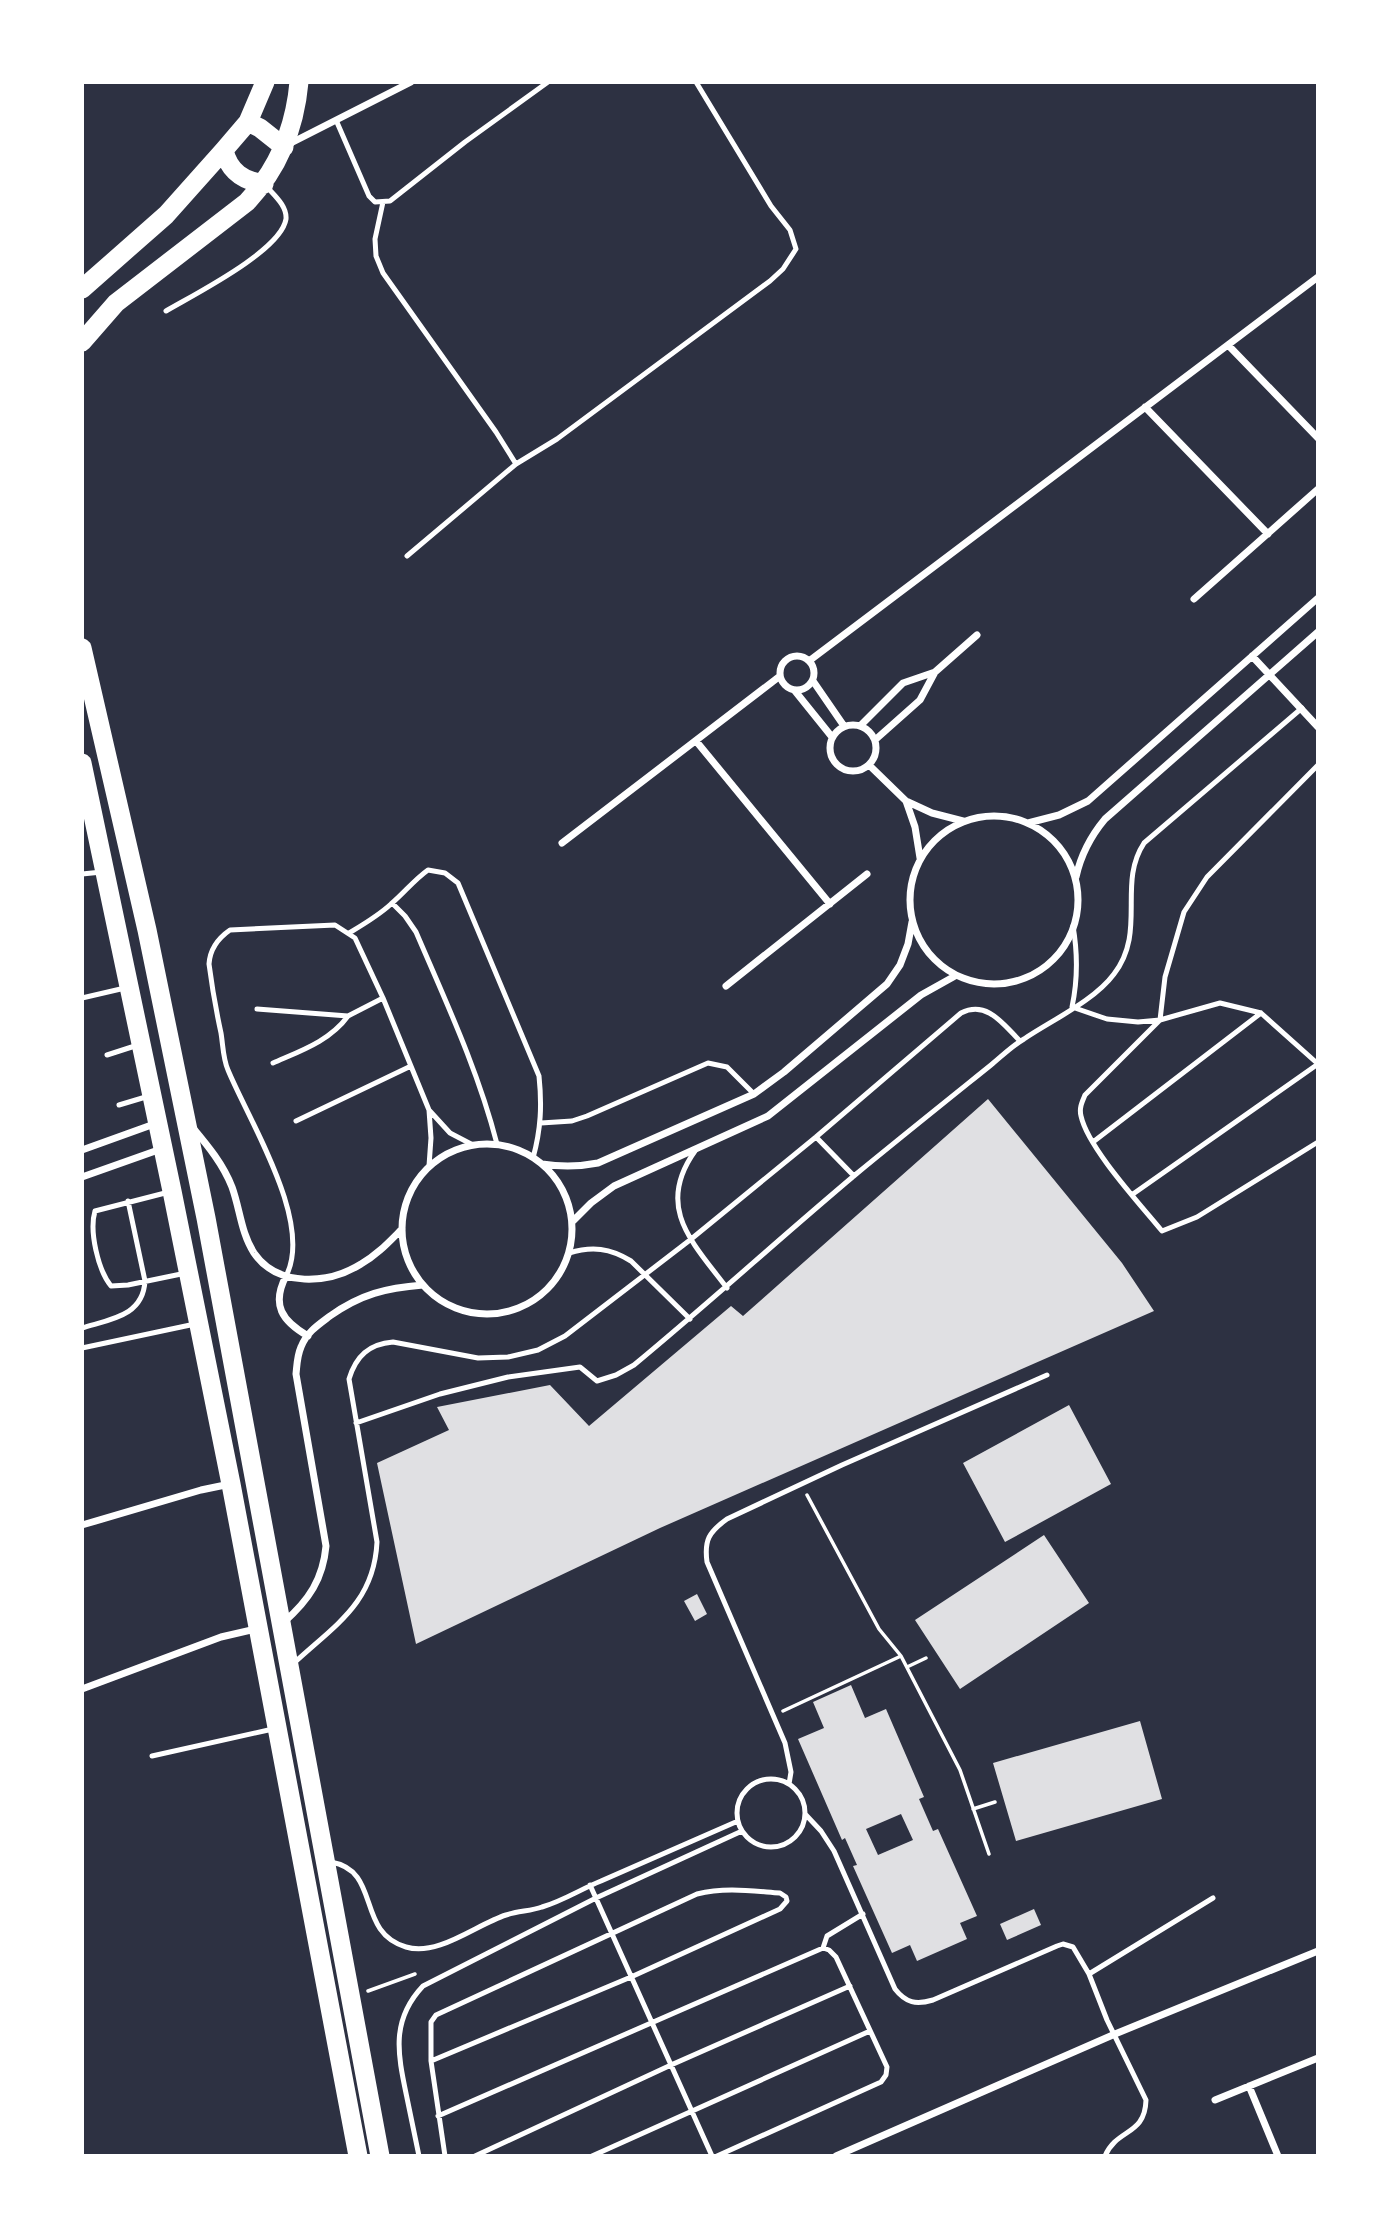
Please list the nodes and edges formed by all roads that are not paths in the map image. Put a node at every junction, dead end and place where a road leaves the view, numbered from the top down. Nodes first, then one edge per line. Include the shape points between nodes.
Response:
1 (265, 82) edge
2 (299, 82) edge
3 (411, 82) edge
4 (548, 82) edge
5 (696, 82) edge
6 (336, 120) junction
7 (248, 122) junction
8 (284, 147) junction
9 (224, 150) junction
10 (264, 184) junction
11 (383, 202) junction
12 (1318, 277) edge
13 (82, 289) edge
14 (166, 311) dead end
15 (82, 342) edge
16 (1228, 345) junction
17 (1145, 407) junction
18 (1318, 438) edge
19 (516, 464) junction
20 (1318, 489) edge
21 (1268, 534) junction
22 (407, 556) dead end
23 (1318, 598) edge
24 (1194, 599) dead end
25 (1318, 632) edge
26 (977, 635) dead end
27 (82, 648) edge
28 (1252, 656) junction
29 (809, 661) junction
30 (935, 672) junction
31 (1270, 674) junction
32 (780, 676) junction
33 (813, 681) junction
34 (795, 691) junction
35 (1302, 708) junction
36 (844, 726) junction
37 (860, 726) junction
38 (1318, 727) edge
39 (832, 737) junction
40 (874, 740) junction
41 (696, 741) junction
42 (82, 763) edge
43 (869, 765) junction
44 (1318, 765) edge
45 (906, 801) junction
46 (962, 821) junction
47 (1028, 823) junction
48 (562, 843) dead end
49 (920, 859) junction
50 (105, 872) junction
51 (82, 874) edge
52 (867, 874) dead end
53 (1075, 878) junction
54 (392, 903) junction
55 (830, 904) junction
56 (912, 921) junction
57 (1073, 926) junction
58 (349, 933) junction
59 (955, 976) junction
60 (726, 986) dead end
61 (128, 987) junction
62 (82, 998) edge
63 (383, 998) junction
64 (1072, 1007) junction
65 (257, 1009) dead end
66 (1261, 1013) junction
67 (348, 1016) junction
68 (1160, 1020) junction
69 (1020, 1041) junction
70 (141, 1044) junction
71 (107, 1055) dead end
72 (273, 1063) dead end
73 (1318, 1064) edge
74 (411, 1066) junction
75 (754, 1094) junction
76 (152, 1096) junction
77 (119, 1105) dead end
78 (429, 1110) junction
79 (185, 1118) junction
80 (296, 1121) dead end
81 (158, 1123) junction
82 (541, 1123) junction
83 (816, 1137) junction
84 (1093, 1142) junction
85 (1318, 1142) edge
86 (497, 1144) junction
87 (473, 1145) junction
88 (163, 1149) junction
89 (82, 1150) edge
90 (695, 1151) junction
91 (533, 1158) junction
92 (541, 1163) junction
93 (429, 1166) junction
94 (854, 1176) junction
95 (82, 1177) edge
96 (172, 1191) junction
97 (1133, 1194) junction
98 (128, 1201) junction
99 (572, 1223) junction
100 (402, 1228) junction
101 (690, 1240) junction
102 (569, 1252) junction
103 (188, 1273) junction
104 (645, 1275) junction
105 (286, 1276) junction
106 (145, 1281) junction
107 (423, 1285) junction
108 (727, 1287) junction
109 (690, 1319) junction
110 (198, 1323) junction
111 (82, 1328) edge
112 (307, 1336) junction
113 (82, 1348) edge
114 (1047, 1375) dead end
115 (356, 1423) junction
116 (230, 1484) junction
117 (82, 1525) edge
118 (281, 1625) junction
119 (257, 1629) junction
120 (289, 1667) junction
121 (82, 1689) edge
122 (276, 1728) junction
123 (152, 1756) dead end
124 (789, 1784) junction
125 (806, 1815) junction
126 (738, 1821) junction
127 (742, 1831) junction
128 (325, 1861) junction
129 (590, 1885) junction
130 (596, 1898) junction
131 (1213, 1898) dead end
132 (863, 1914) junction
133 (612, 1934) junction
134 (823, 1948) junction
135 (1318, 1951) edge
136 (1089, 1974) junction
137 (631, 1977) junction
138 (850, 1986) junction
139 (652, 2022) junction
140 (870, 2031) junction
141 (1115, 2034) junction
142 (1318, 2058) edge
143 (431, 2062) junction
144 (671, 2065) junction
145 (1249, 2086) junction
146 (1215, 2100) dead end
147 (692, 2112) junction
148 (438, 2116) junction
149 (358, 2156) edge
150 (380, 2156) edge
151 (419, 2156) edge
152 (445, 2156) edge
153 (475, 2156) edge
154 (592, 2156) edge
155 (715, 2156) edge
156 (836, 2156) edge
157 (1105, 2156) edge
158 (1278, 2156) edge

1 - 7 highway
2 - 8 highway
3 - 6 street
4 - 11 lane
5 - 19 lane via 790,230 796,249 770,281 557,439
6 - 8 street
6 - 11 lane via 369,196
7 - 8 highway
7 - 9 highway
8 - 10 highway
9 - 10 highway via 234,171
9 - 13 highway via 166,215
10 - 14 lane via 284,207 282,230 236,270
10 - 15 highway via 116,303
11 - 19 lane via 375,239 383,273
12 - 16 street
16 - 17 street
16 - 18 street
17 - 21 street
17 - 29 street
19 - 22 lane
20 - 21 street
21 - 24 street
23 - 28 street
25 - 31 street
26 - 30 street
27 - 79 highway
28 - 31 street
28 - 47 street via 1088,801 1059,816
29 - 32 street via 800,656 789,658
29 - 33 street via 815,671
30 - 37 street via 903,682
30 - 40 street via 920,700
31 - 35 street
31 - 53 street via 1105,819 1086,846
32 - 34 street via 785,686
32 - 41 street
33 - 34 street via 806,689
33 - 36 street
34 - 39 street
35 - 38 street
35 - 64 lane via 1144,843 1131,875 1132,918 1124,956 1101,988
36 - 37 street
36 - 39 street
37 - 40 street
39 - 43 street via 830,753 839,767 854,771
40 - 43 street via 876,749
41 - 48 street
41 - 55 street
42 - 50 highway
43 - 45 street
44 - 68 lane via 1207,877 1184,912 1165,977
45 - 46 street
45 - 49 street
46 - 47 street via 996,816
46 - 49 street via 938,836
47 - 53 street via 1049,836 1066,855
49 - 56 street via 910,889
50 - 51 lane
50 - 61 highway
52 - 55 street
53 - 57 street via 1078,911
54 - 58 lane
54 - 82 lane via 428,870 445,873 458,883 539,1076
54 - 86 lane via 416,932 473,1065
55 - 60 street
56 - 59 street via 928,954
56 - 75 street via 900,965 887,984
57 - 59 street via 1068,942 1048,967 1019,982 987,985
57 - 64 lane via 1078,981
58 - 63 lane via 360,945
58 - 105 lane via 335,925 230,930 217,940 209,956 227,1068 274,1169 293,1231 294,1250
59 - 90 street via 921,995 768,1116
61 - 62 lane
61 - 70 highway
63 - 67 lane
63 - 74 lane
64 - 68 lane via 1107,1019
64 - 69 lane
65 - 67 lane
66 - 68 lane via 1220,1003
66 - 73 lane
66 - 84 lane
67 - 72 lane via 327,1038
68 - 84 lane via 1085,1095 1081,1116
69 - 83 lane via 989,1011 966,1010
69 - 94 lane
70 - 71 lane
70 - 76 highway
73 - 97 lane
74 - 78 lane
74 - 80 lane
75 - 82 lane via 727,1068 708,1063 587,1116
75 - 92 street via 598,1163 579,1167
76 - 77 lane
76 - 81 highway
78 - 87 lane via 450,1133
78 - 93 lane
79 - 105 street via 224,1170 247,1242 267,1267
79 - 118 highway
81 - 88 highway
81 - 89 street
82 - 91 lane
83 - 94 lane
83 - 101 lane
84 - 97 lane
85 - 97 lane via 1197,1217 1162,1231
86 - 87 street
86 - 91 street
87 - 93 street via 450,1152
88 - 95 street
88 - 96 highway
90 - 99 street via 614,1186
90 - 101 lane via 677,1194 682,1226
91 - 92 street
92 - 99 street via 557,1180
93 - 100 street via 409,1194
94 - 108 lane
96 - 98 lane
96 - 103 highway
98 - 106 lane
98 - 106 lane via 95,1211 92,1221 97,1250 111,1286
99 - 102 street
100 - 105 street via 383,1250 359,1266 319,1279
100 - 107 street via 407,1259
101 - 104 lane
101 - 108 lane
102 - 104 lane via 607,1249 631,1261
102 - 107 street via 556,1280 534,1301 506,1313 475,1314 456,1308
103 - 106 lane
103 - 110 highway
104 - 109 lane
104 - 115 lane via 565,1336 538,1350 478,1357 393,1342 373,1346 357,1360 349,1379
105 - 112 street via 280,1288 281,1311
106 - 111 lane via 144,1294 129,1312
107 - 112 street via 368,1294 343,1306
108 - 109 lane
109 - 115 lane via 617,1375 597,1381 579,1367 508,1377
110 - 113 lane
110 - 116 highway
112 - 118 street via 296,1374 325,1534 324,1559 316,1587
114 - 124 lane via 802,1483 727,1519 709,1536 707,1562 775,1715 790,1760
115 - 120 lane via 377,1542 372,1578 353,1609
116 - 117 street
116 - 119 highway
118 - 120 highway
119 - 121 street via 221,1637
119 - 122 highway
120 - 128 highway
122 - 123 lane
122 - 149 highway
124 - 125 lane via 801,1797
124 - 126 lane via 767,1779 746,1789 740,1798
125 - 127 lane via 798,1835 780,1846 758,1845
125 - 132 lane via 834,1851
126 - 127 lane
126 - 129 lane
127 - 130 lane
128 - 129 lane via 345,1864 356,1873 385,1937 409,1948 463,1936
128 - 150 highway
129 - 130 lane
130 - 133 lane
130 - 151 lane via 423,1986 406,2010 398,2058
131 - 136 lane
132 - 134 lane via 827,1936
132 - 136 lane via 895,1989 910,2002 933,2000 1063,1944 1073,1947
133 - 137 lane
133 - 137 lane via 716,1889 786,1897 780,1909
133 - 143 lane via 436,2015 431,2022
134 - 138 lane via 835,1957
134 - 139 lane
135 - 141 street
136 - 141 lane
137 - 139 lane
137 - 143 lane
138 - 140 lane
138 - 144 lane
139 - 144 lane
139 - 148 lane
140 - 147 lane
140 - 155 lane via 887,2067 881,2082
141 - 156 street
141 - 157 lane via 1146,2101 1146,2115 1110,2146
142 - 145 street
143 - 148 lane
144 - 147 lane
144 - 153 lane
145 - 146 street
145 - 158 street
147 - 154 lane
147 - 155 lane
148 - 152 lane

